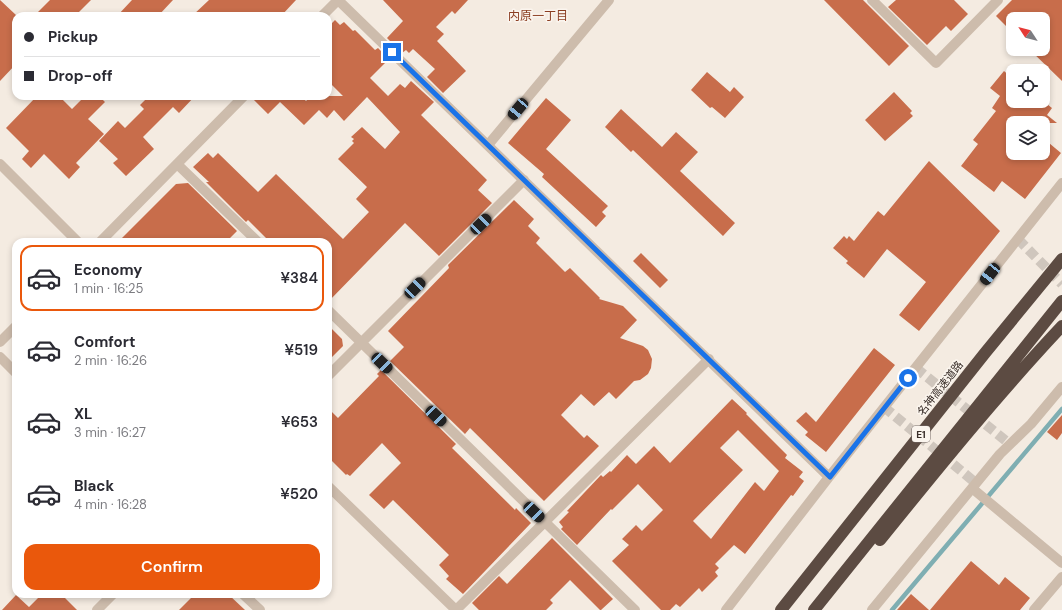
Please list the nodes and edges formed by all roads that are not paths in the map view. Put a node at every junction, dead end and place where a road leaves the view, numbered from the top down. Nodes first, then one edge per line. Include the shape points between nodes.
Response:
1 (338, 0) edge
2 (609, 0) edge
3 (872, 0) edge
4 (998, 0) edge
5 (326, 12) edge
6 (240, 100) edge
7 (488, 145) junction
8 (0, 164) edge
9 (177, 164) junction
10 (524, 180) junction
11 (1062, 183) edge
12 (74, 238) edge
13 (104, 238) edge
14 (254, 238) edge
15 (1062, 258) edge
16 (1062, 301) edge
17 (332, 314) edge
18 (1062, 326) edge
19 (12, 330) edge
20 (0, 342) edge
21 (361, 342) junction
22 (0, 357) edge
23 (709, 359) junction
24 (12, 369) edge
25 (332, 372) edge
26 (1062, 387) edge
27 (830, 477) junction
28 (332, 490) edge
29 (976, 492) junction
30 (545, 522) junction
31 (1062, 563) edge
32 (1062, 577) edge
33 (109, 598) edge
34 (247, 598) edge
35 (97, 610) edge
36 (260, 610) edge
37 (456, 610) edge
38 (635, 610) edge
39 (726, 610) edge
40 (781, 610) edge
41 (814, 610) edge
42 (824, 610) edge
43 (872, 610) edge
44 (1034, 610) edge

1 - 5 street
1 - 7 street
2 - 7 street
3 - 4 street via 936,63
6 - 9 street
7 - 10 street
8 - 12 street
9 - 13 street
9 - 14 street
10 - 21 street
10 - 23 street
11 - 27 street
15 - 40 highway, 名神高速道路 / E1
16 - 41 highway, E1
17 - 21 street
18 - 42 highway via 1004,389
19 - 20 street
21 - 25 street
21 - 30 street
22 - 24 street
23 - 27 street
23 - 30 street
26 - 29 street via 1031,424 1000,454
27 - 39 street
28 - 37 street
29 - 31 street
29 - 43 street
30 - 37 street
30 - 38 street
32 - 44 street
33 - 35 street
34 - 36 street

